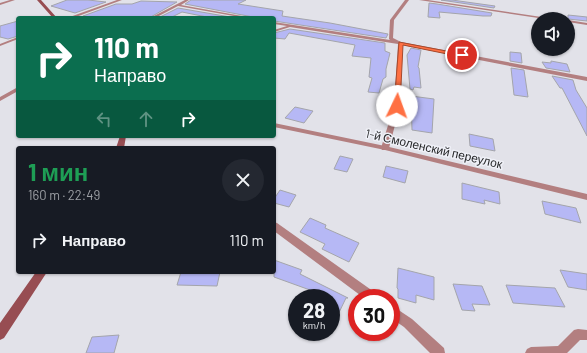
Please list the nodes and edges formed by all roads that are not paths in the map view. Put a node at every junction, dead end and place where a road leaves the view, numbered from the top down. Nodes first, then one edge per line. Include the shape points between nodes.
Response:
1 (13, 0) edge
2 (39, 0) edge
3 (120, 0) edge
4 (188, 0) edge
5 (407, 0) edge
6 (421, 0) edge
7 (0, 4) edge
8 (177, 6) junction
9 (53, 16) edge
10 (75, 16) edge
11 (156, 16) edge
12 (239, 16) edge
13 (531, 16) edge
14 (575, 22) edge
15 (276, 23) edge
16 (587, 24) edge
17 (291, 26) junction
18 (276, 30) edge
19 (16, 39) edge
20 (400, 44) junction
21 (0, 45) edge
22 (587, 79) edge
23 (16, 90) edge
24 (0, 99) edge
25 (276, 126) edge
26 (385, 148) junction
27 (587, 197) edge
28 (276, 227) edge
29 (41, 274) edge
30 (361, 289) edge
31 (400, 317) edge
32 (0, 334) edge
33 (587, 335) edge
34 (560, 352) edge
35 (438, 353) edge
36 (531, 353) edge

1 - 7 street
2 - 9 main road
3 - 10 street
4 - 8 street
5 - 20 street via 392,20 391,39
6 - 13 street
8 - 11 street
8 - 12 street
14 - 16 street
15 - 17 street
17 - 18 street
17 - 20 street
19 - 21 lane
20 - 22 street
20 - 26 street via 397,106
23 - 24 street
25 - 26 street, 1-й Смоленский переулок
26 - 27 street, 1-й Смоленский переулок
28 - 30 street
29 - 32 main road
31 - 35 street
33 - 34 lane via 578,334
34 - 36 lane

